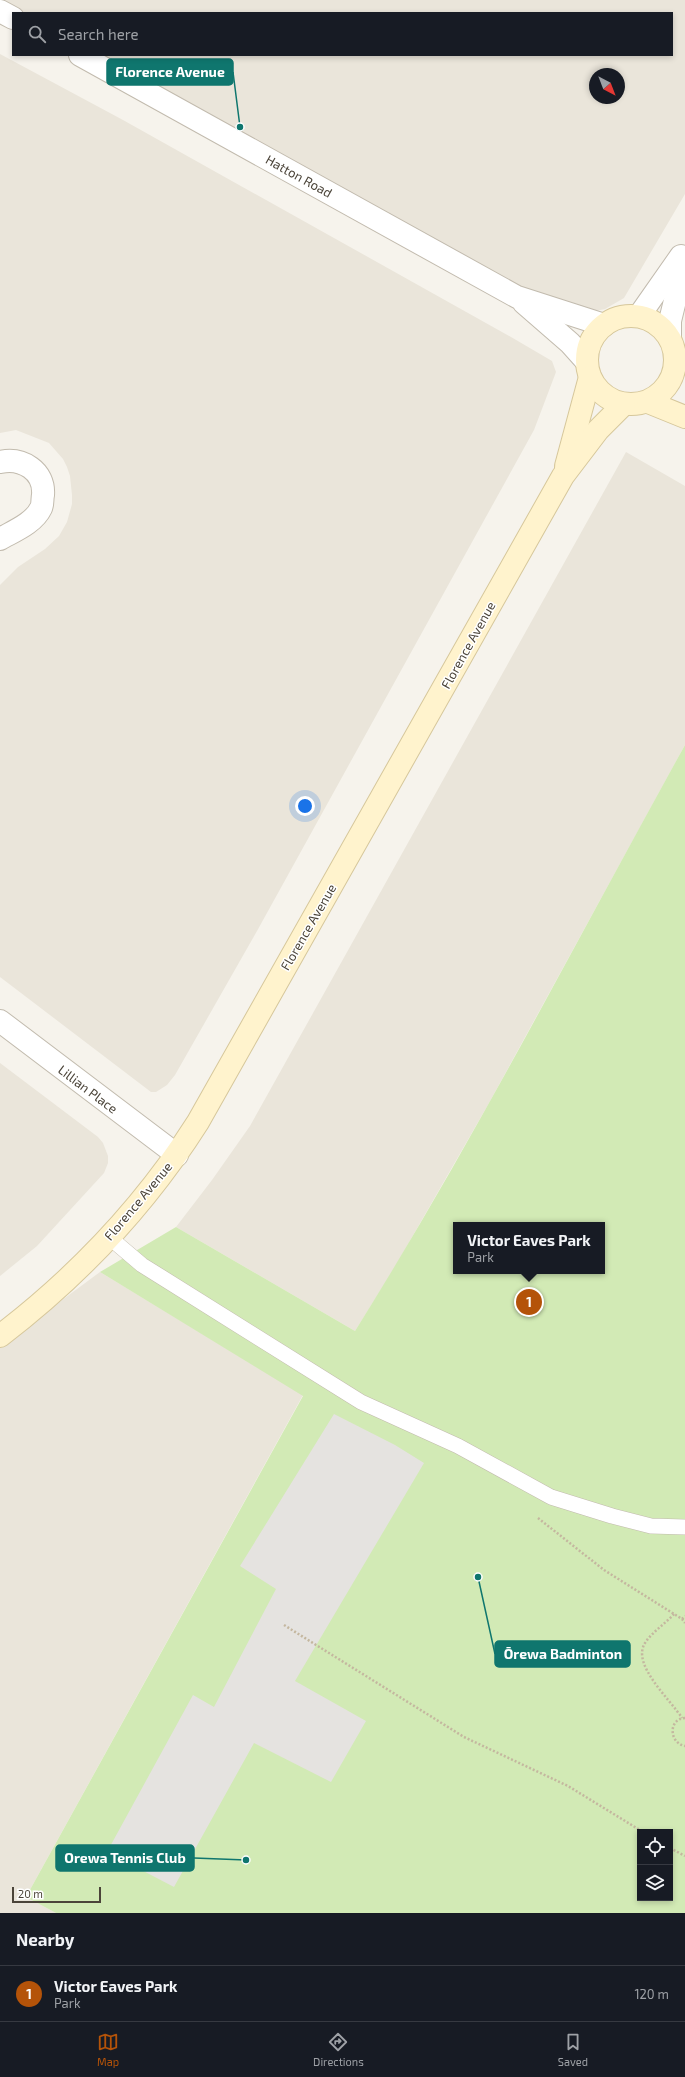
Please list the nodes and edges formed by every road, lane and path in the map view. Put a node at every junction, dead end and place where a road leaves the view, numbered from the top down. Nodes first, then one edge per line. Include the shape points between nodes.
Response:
1 (0, 10) edge
2 (12, 17) edge
3 (82, 56) edge
4 (685, 250) edge
5 (685, 259) edge
6 (517, 297) junction
7 (639, 316) junction
8 (604, 325) junction
9 (676, 348) edge
10 (588, 370) junction
11 (648, 402) junction
12 (624, 404) junction
13 (685, 417) edge
14 (0, 462) edge
15 (563, 476) junction
16 (0, 539) edge
17 (0, 1021) edge
18 (177, 1155) junction
19 (109, 1237) junction
20 (0, 1336) edge
21 (531, 1514) dead end
22 (685, 1527) edge
23 (674, 1614) junction
24 (685, 1616) edge
25 (682, 1619) junction
26 (685, 1624) edge
27 (284, 1625) dead end
28 (683, 1718) edge
29 (685, 1746) edge
30 (638, 1829) edge
31 (673, 1850) edge
32 (685, 1856) edge

1 - 2 street
3 - 6 street, Hatton Road
4 - 7 street
5 - 9 street via 670,321
6 - 8 street, Hatton Road
6 - 10 street, Hatton Road via 570,343
7 - 8 street via 614,319
7 - 9 street via 661,327
8 - 10 street via 595,334 589,347
9 - 11 street via 676,362 667,387
10 - 12 street via 598,390 609,399
10 - 15 street, Florence Avenue
11 - 12 street
11 - 13 street
12 - 15 street, Florence Avenue via 598,430
14 - 16 street via 13,460 28,466 40,478 43,492 42,507 34,516
15 - 18 street, Florence Avenue
17 - 18 street, Lillian Place
18 - 19 street, Florence Avenue
19 - 20 street, Florence Avenue via 33,1311
19 - 22 lane via 142,1265 361,1402 386,1415 458,1446 551,1496 651,1526
21 - 23 path via 604,1570
23 - 25 path
23 - 28 path via 645,1643 642,1657 662,1694
24 - 25 path
25 - 26 path
27 - 30 path via 464,1737 568,1786
28 - 29 path via 676,1722 672,1729 677,1742
31 - 32 path

